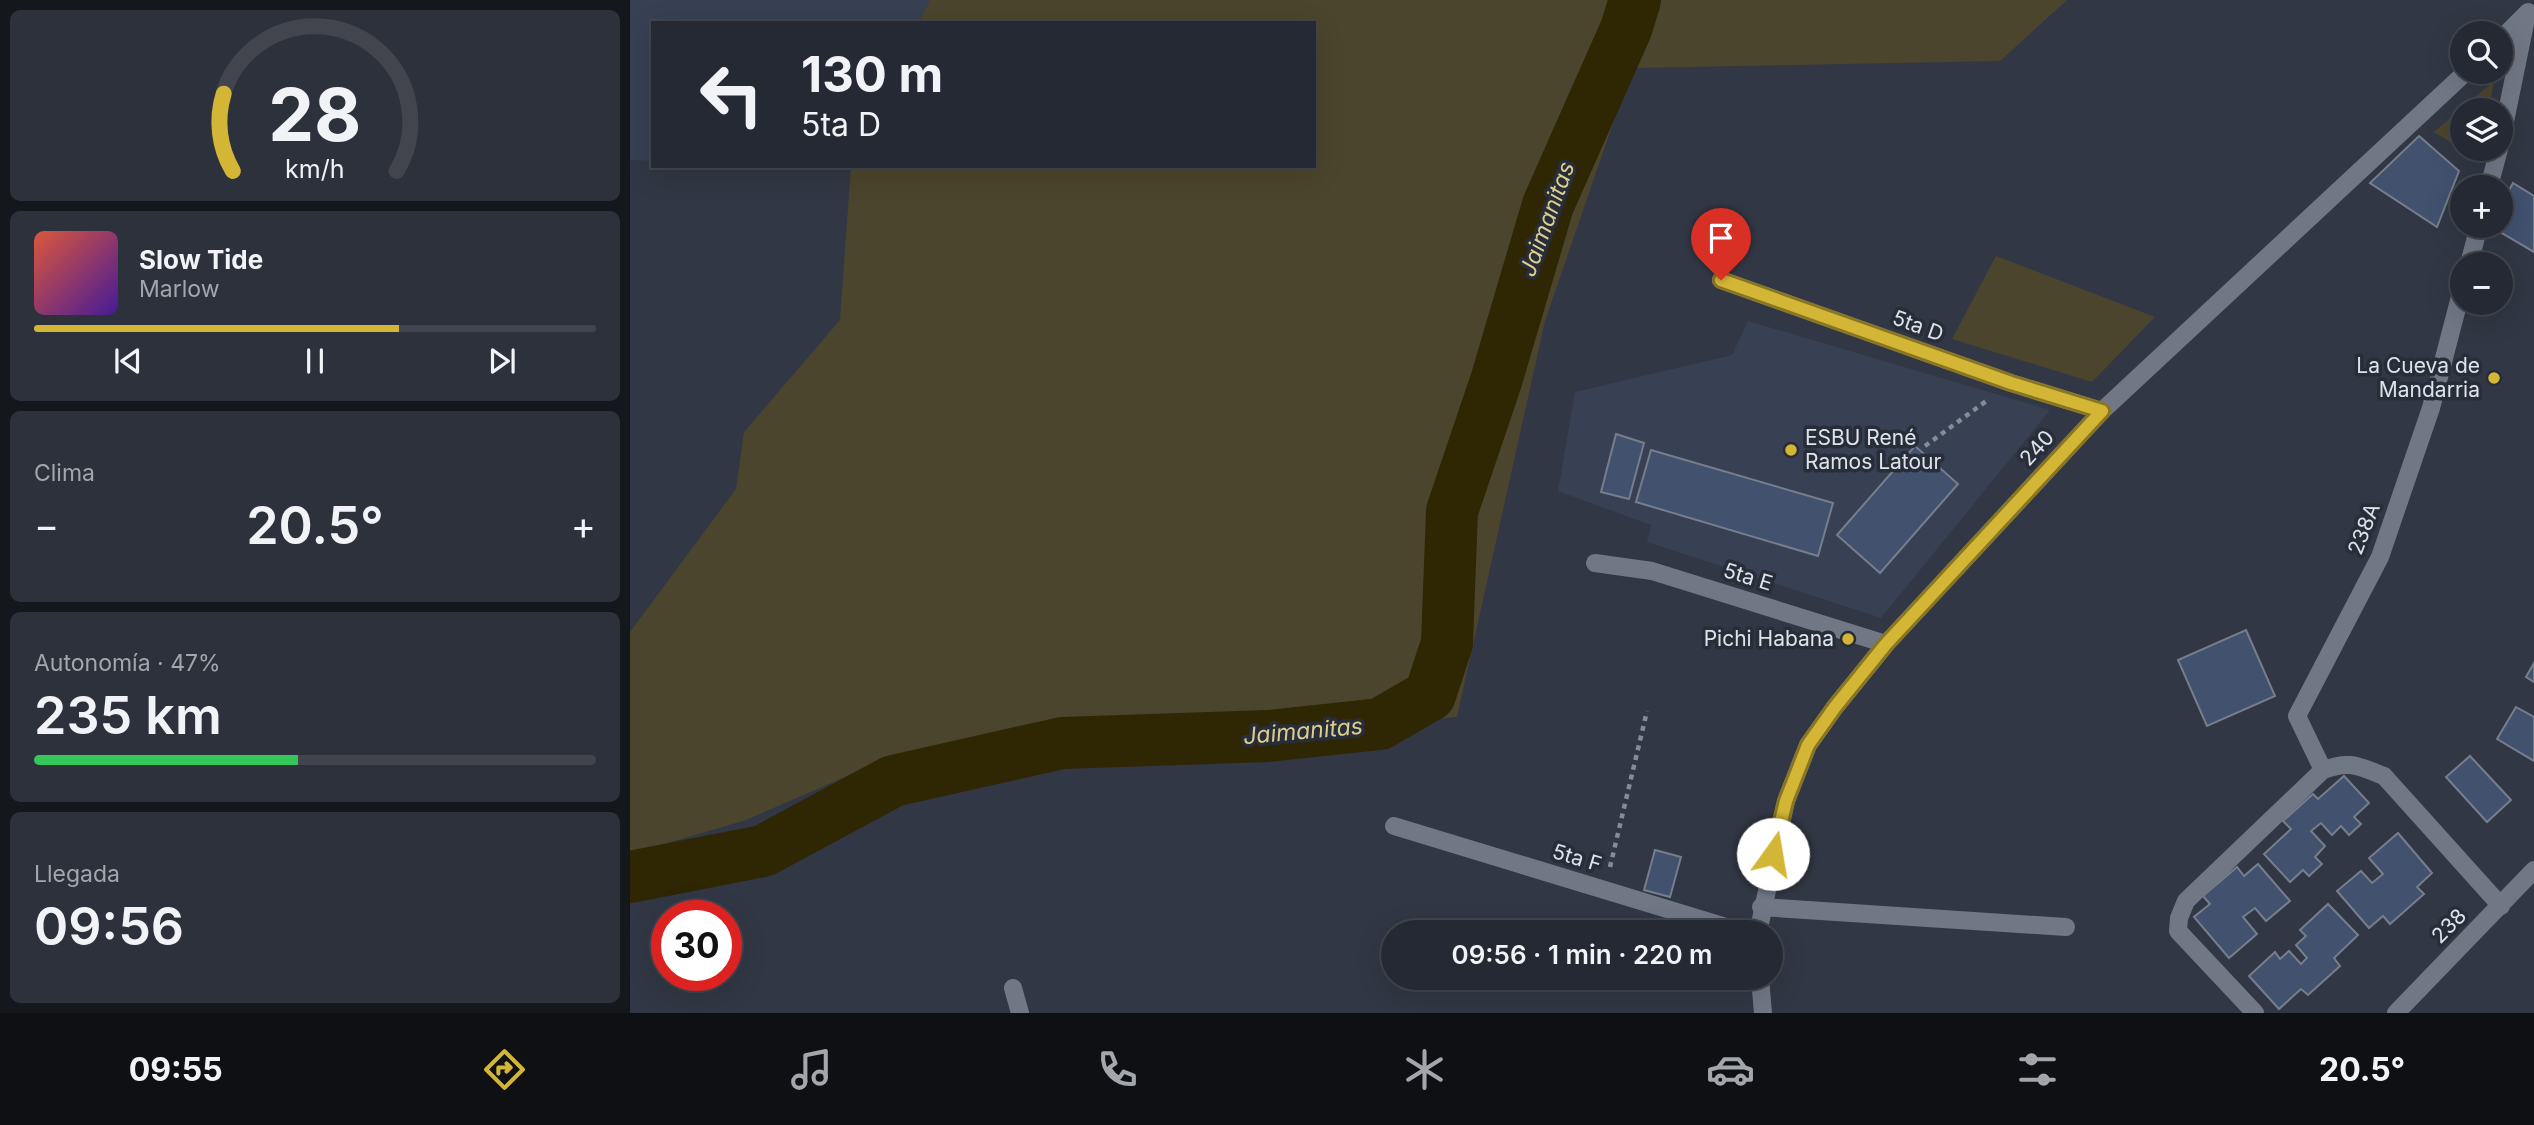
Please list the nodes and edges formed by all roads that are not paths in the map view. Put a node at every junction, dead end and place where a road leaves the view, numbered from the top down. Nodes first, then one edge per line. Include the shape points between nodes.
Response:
1 (2530, 10) edge
2 (2513, 27) edge
3 (2453, 84) edge
4 (2511, 98) edge
5 (1721, 280) dead end
6 (2455, 315) edge
7 (2102, 411) junction
8 (1595, 563) dead end
9 (1886, 644) junction
10 (2323, 770) junction
11 (1394, 826) dead end
12 (2534, 870) edge
13 (2501, 906) junction
14 (1761, 907) junction
15 (1703, 920) edge
16 (1760, 920) edge
17 (2066, 927) dead end
18 (1013, 988) dead end
19 (1761, 990) edge
20 (1020, 1013) edge
21 (1763, 1013) edge
22 (2255, 1013) edge
23 (2396, 1013) edge

1 - 2 street
1 - 4 street
3 - 7 street, 240
5 - 7 street, 5ta D
6 - 10 street, 238A via 2431,408 2380,556 2297,716
7 - 9 street, 240
8 - 9 street, 5ta E via 1652,571
9 - 14 street, 240 via 1808,745 1786,801
10 - 13 street via 2342,763 2384,776
10 - 22 street via 2186,901 2179,918 2179,931
11 - 15 street, 5ta F
12 - 13 street, 238
13 - 23 street, 238
14 - 16 street, 240
14 - 17 street
18 - 20 street
19 - 21 street

